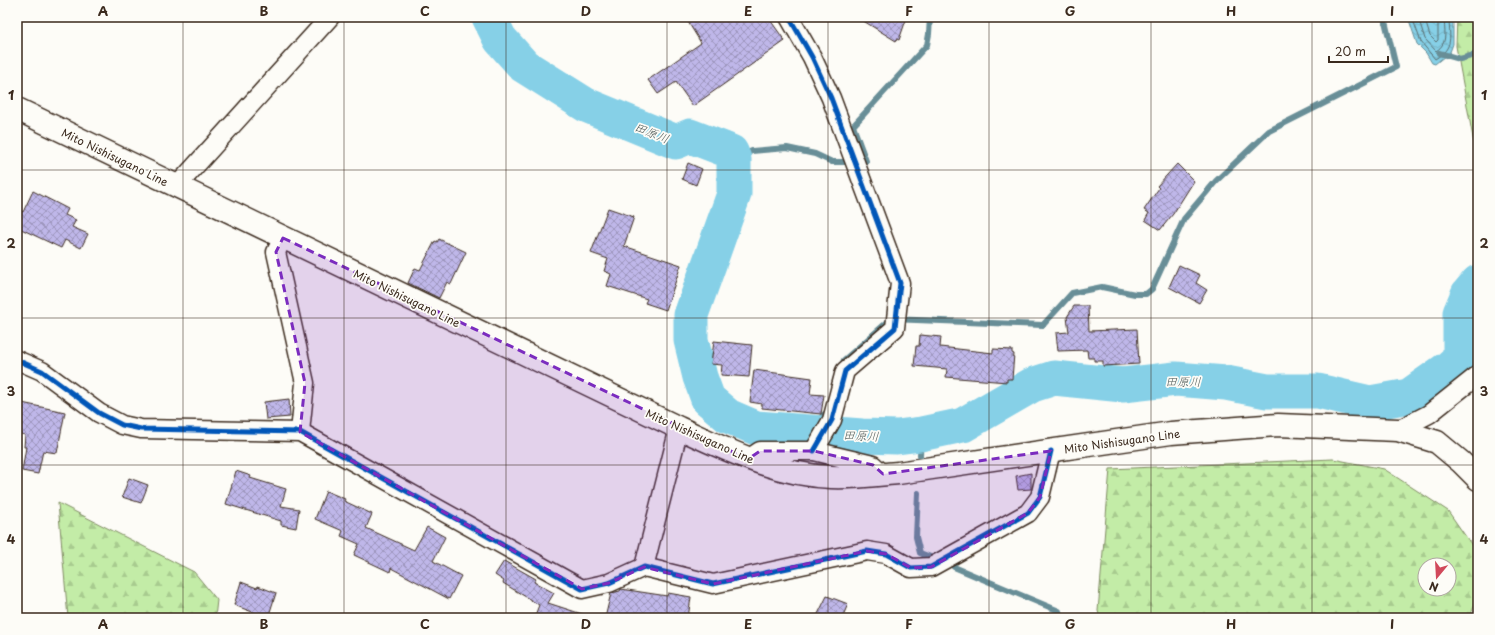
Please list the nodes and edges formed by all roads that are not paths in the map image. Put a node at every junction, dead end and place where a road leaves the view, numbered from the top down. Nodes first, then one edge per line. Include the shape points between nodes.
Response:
1 (330, 17) edge
2 (789, 17) edge
3 (17, 109) edge
4 (177, 186) junction
5 (283, 238) junction
6 (17, 360) edge
7 (1478, 375) edge
8 (679, 428) junction
9 (1398, 430) junction
10 (300, 432) junction
11 (816, 447) junction
12 (1051, 451) junction
13 (748, 459) junction
14 (883, 474) junction
15 (1478, 479) edge
16 (644, 567) junction

1 - 4 street
2 - 11 street via 832,98 900,283 895,328 845,371 832,420
3 - 4 main road, Mito Nishisugano Line
4 - 5 main road, Mito Nishisugano Line
5 - 8 main road, Mito Nishisugano Line
5 - 10 street via 276,252 305,383
6 - 10 street via 42,370 99,413 122,425 141,430
7 - 9 street via 1429,414
8 - 13 main road, Mito Nishisugano Line
8 - 16 street
9 - 12 main road, Mito Nishisugano Line via 1278,425 1171,433
9 - 15 main road, Mito Nishisugano Line via 1437,442
10 - 16 street via 582,589 609,583
11 - 13 street via 760,451
11 - 14 street via 873,465
12 - 14 main road, Mito Nishisugano Line
12 - 16 street via 1040,497 1028,513 931,567 911,568 886,554 867,552 713,584
13 - 14 main road, Mito Nishisugano Line via 777,468 830,477

